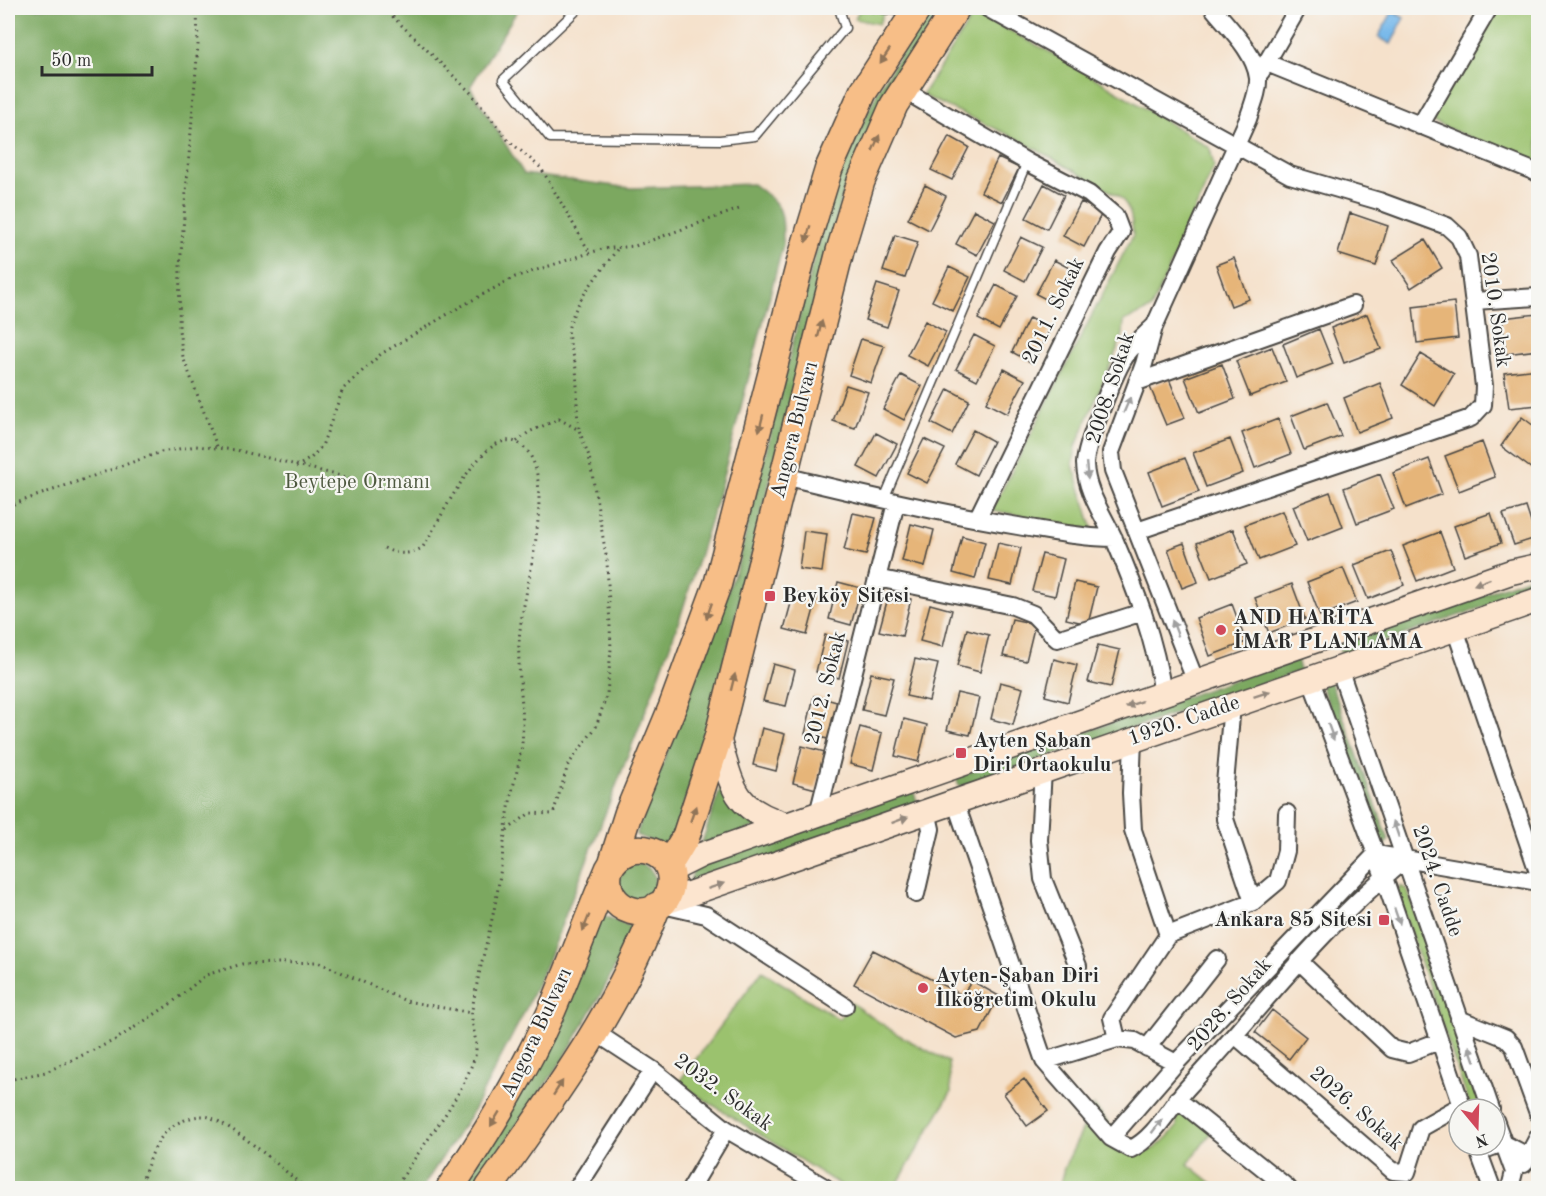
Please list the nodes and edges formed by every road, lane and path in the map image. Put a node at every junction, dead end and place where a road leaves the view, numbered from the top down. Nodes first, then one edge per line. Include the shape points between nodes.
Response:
1 (197, 8) edge
2 (384, 8) edge
3 (579, 8) edge
4 (839, 8) edge
5 (874, 8) edge
6 (956, 8) edge
7 (987, 8) edge
8 (1213, 8) edge
9 (1298, 8) edge
10 (1489, 8) edge
11 (916, 10) edge
12 (1267, 63) junction
13 (1258, 78) junction
14 (902, 90) junction
15 (1420, 126) junction
16 (1236, 146) junction
17 (1027, 162) junction
18 (1539, 173) edge
19 (742, 208) dead end
20 (618, 248) junction
21 (590, 253) junction
22 (1539, 297) edge
23 (1474, 301) junction
24 (1353, 305) dead end
25 (1154, 327) junction
26 (1137, 382) junction
27 (579, 430) junction
28 (515, 442) junction
29 (218, 449) junction
30 (296, 467) junction
31 (784, 476) junction
32 (353, 479) dead end
33 (890, 501) junction
34 (8, 506) edge
35 (977, 519) junction
36 (1137, 531) junction
37 (1114, 538) junction
38 (384, 548) dead end
39 (1539, 566) edge
40 (876, 578) junction
41 (1539, 600) edge
42 (1143, 612) junction
43 (1455, 629) junction
44 (1328, 638) junction
45 (1300, 648) junction
46 (1339, 668) junction
47 (1310, 678) junction
48 (1196, 682) junction
49 (1163, 694) junction
50 (1232, 705) junction
51 (718, 738) junction
52 (1133, 739) junction
53 (1043, 770) junction
54 (944, 771) junction
55 (915, 781) junction
56 (955, 801) junction
57 (927, 811) junction
58 (1287, 813) dead end
59 (818, 814) junction
60 (787, 825) junction
61 (507, 830) junction
62 (1376, 854) junction
63 (1406, 859) junction
64 (611, 865) junction
65 (668, 869) junction
66 (1539, 872) edge
67 (1384, 877) junction
68 (1539, 882) edge
69 (916, 894) dead end
70 (1253, 902) junction
71 (659, 905) junction
72 (1168, 935) junction
73 (1217, 959) dead end
74 (1299, 961) junction
75 (1078, 966) dead end
76 (845, 1006) dead end
77 (472, 1013) junction
78 (1459, 1019) junction
79 (595, 1032) junction
80 (1236, 1035) junction
81 (1117, 1039) junction
82 (1439, 1041) junction
83 (1147, 1047) junction
84 (1044, 1061) junction
85 (1176, 1063) junction
86 (653, 1070) junction
87 (8, 1080) edge
88 (1459, 1097) edge
89 (1487, 1097) edge
90 (1177, 1099) junction
91 (1539, 1113) edge
92 (1447, 1115) edge
93 (726, 1130) junction
94 (1539, 1137) edge
95 (1111, 1138) junction
96 (1507, 1145) edge
97 (1507, 1154) edge
98 (1528, 1156) junction
99 (1480, 1157) edge
100 (808, 1184) edge
101 (1512, 1186) edge
102 (139, 1188) edge
103 (305, 1188) edge
104 (396, 1188) edge
105 (450, 1188) edge
106 (489, 1188) edge
107 (577, 1188) edge
108 (691, 1188) edge
109 (826, 1188) edge
110 (1288, 1188) edge
111 (1492, 1188) edge

1 - 29 path via 198,45 180,266 179,330 183,357
2 - 21 path via 470,92 508,140 541,168
3 - 4 lane via 503,80 550,138 720,140 755,136 845,28
5 - 11 lane
6 - 14 main road, Angora Bulvarı
7 - 16 street, 2010. Sokak
8 - 13 street via 1238,39
9 - 12 street, 2008. Sokak
10 - 15 street
11 -> 64 main road, Angora Bulvarı via 863,92 829,168 801,260 718,583
12 - 13 street, 2008. Sokak
12 - 15 street
13 - 16 street, 2008. Sokak via 1248,119
14 - 17 street, 2011. Sokak
31 -> 14 main road, Angora Bulvarı via 858,191
15 - 18 street
16 - 23 street, 2010. Sokak via 1290,176 1379,201 1447,226 1459,237 1468,256
16 - 25 street, 2008. Sokak
17 - 33 lane
17 - 35 street, 2011. Sokak via 1089,194 1115,216 1121,231
19 - 20 path via 635,246
20 - 21 path
20 - 27 path via 569,324
21 - 30 path via 515,277 381,354 343,389 322,446
22 - 23 street
23 - 36 street, 2010. Sokak via 1484,386 1483,405 1471,418
24 - 26 street
25 - 26 street, 2008. Sokak
25 -> 37 street via 1126,355 1087,445 1089,489
36 -> 26 street, 2008. Sokak via 1113,471 1111,452
27 - 28 path via 559,419
27 - 61 path via 589,456 607,561 611,649 607,693 596,727 568,765 553,814 530,813
28 - 38 path via 508,441 480,454 422,548 411,554
28 - 61 path via 530,455 536,470 539,520 519,632 521,752
29 - 30 path via 236,450
29 - 34 path via 196,446 161,452
30 - 32 path
31 - 33 street
51 -> 31 main road, Angora Bulvarı
33 - 35 street
33 - 40 street, 2012. Sokak
35 - 37 street
48 -> 36 street, 2008. Sokak
37 - 42 street
39 -> 44 main road, 1920. Cadde via 1511,572
40 - 42 street via 1013,606 1033,614 1057,639
40 - 59 street, 2012. Sokak
41 - 43 main road, 1920. Cadde
42 - 49 street
43 - 46 main road, 1920. Cadde
43 - 66 street
44 - 45 main road, 1920. Cadde
44 - 46 main road
45 - 47 main road
45 - 48 main road, 1920. Cadde
46 - 47 main road, 1920. Cadde
63 -> 46 street, 2024. Cadde
50 -> 47 main road, 1920. Cadde
47 -> 62 street
48 - 49 main road, 1920. Cadde
49 -> 54 main road, 1920. Cadde
50 - 52 main road, 1920. Cadde
50 - 70 street via 1225,819
51 - 60 main road via 740,799 757,815
65 -> 51 main road, Angora Bulvarı via 686,836
52 - 53 main road, 1920. Cadde
52 - 72 street via 1133,830
53 - 56 main road, 1920. Cadde
53 - 75 street via 1039,840 1043,879
54 - 55 main road, 1920. Cadde
54 - 56 main road
55 - 57 main road
55 - 59 main road, 1920. Cadde
56 - 57 main road, 1920. Cadde
56 - 84 street
57 - 69 street via 930,829
71 -> 57 main road, 1920. Cadde
58 - 70 street via 1286,851 1278,881
59 - 60 main road, 1920. Cadde
60 - 65 main road, 1920. Cadde
61 - 77 path
62 - 63 street
62 - 67 street
62 - 85 street, 2028. Sokak
63 - 67 street, 2028. Sokak
63 - 68 street
63 - 78 street, 2024. Cadde
64 - 65 main road via 626,852 642,849 657,854
64 - 71 main road, Angora Bulvarı via 608,888 617,904 640,912
64 -> 105 main road, Angora Bulvarı via 525,1065
65 - 71 main road, Angora Bulvarı via 670,889
67 - 74 street, 2028. Sokak
67 -> 82 street
70 - 72 street
71 - 76 street via 706,915
71 - 79 main road, Angora Bulvarı via 642,947
72 - 81 street via 1112,1018
73 - 83 street
74 - 80 street, 2028. Sokak
74 - 82 street via 1392,1049 1408,1053
77 - 87 path via 406,1001 318,962 242,964 206,975 115,1040 46,1072
77 - 104 path via 476,1053 466,1077
89 -> 78 street, 2024. Cadde
78 - 91 street via 1506,1038 1514,1047
79 - 86 street, 2032. Sokak
106 -> 79 main road, Angora Bulvarı
80 - 90 street, 2028. Sokak
80 - 92 street, 2026. Sokak via 1393,1171 1407,1172 1421,1128
81 - 83 street, 2028. Sokak
81 - 84 street
82 - 88 street
83 - 85 street, 2028. Sokak
84 - 95 street
85 - 95 street, 2028. Sokak
86 - 93 street, 2032. Sokak
86 - 107 street
95 -> 90 street, 2028. Sokak via 1131,1149 1144,1143
90 - 110 street
93 - 100 street, 2032. Sokak
93 - 108 street
94 - 98 street
96 - 98 street
97 - 101 street via 1514,1172
98 - 101 street
99 - 111 street
100 - 109 street, 2032. Sokak
102 - 103 path via 154,1149 167,1131 184,1120 207,1116 231,1129

